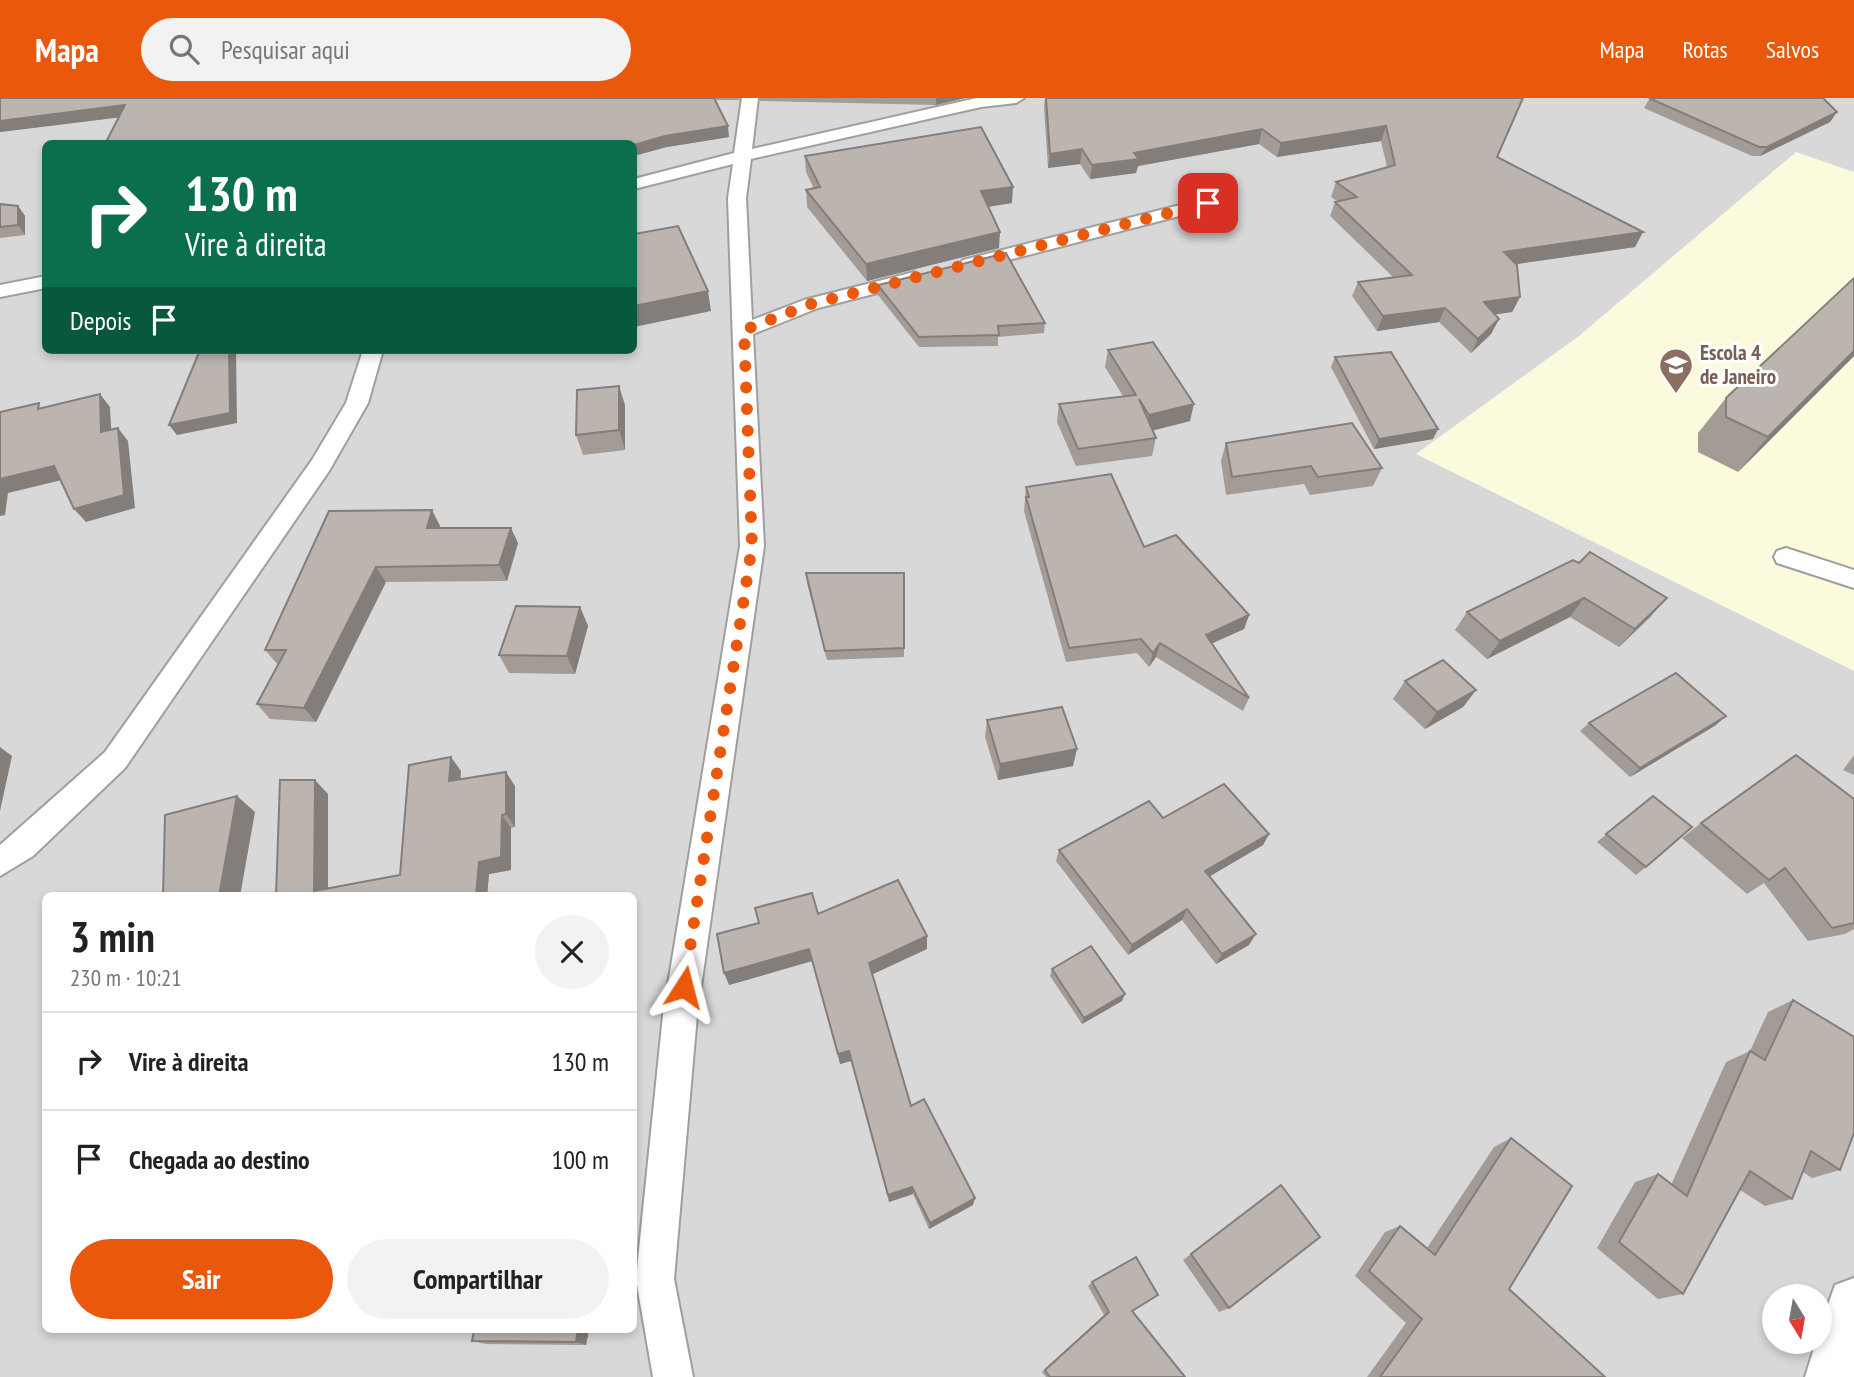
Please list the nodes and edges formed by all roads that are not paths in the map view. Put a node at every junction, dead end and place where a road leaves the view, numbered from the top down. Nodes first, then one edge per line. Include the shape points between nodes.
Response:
1 (750, 98) edge
2 (1016, 98) edge
3 (742, 156) junction
4 (637, 183) edge
5 (1208, 203) dead end
6 (42, 283) edge
7 (0, 291) edge
8 (744, 330) junction
9 (372, 354) edge
10 (1786, 557) dead end
11 (1854, 579) edge
12 (0, 862) edge
13 (1854, 1304) edge
14 (673, 1377) edge
15 (1832, 1377) edge

1 - 3 lane
2 - 3 lane
3 - 4 lane
3 - 8 lane via 737,198
5 - 8 lane via 811,304
6 - 7 lane
8 - 14 lane via 752,546 680,1015 655,1279
9 - 12 lane via 357,403 321,465 115,760
10 - 11 lane
13 - 15 street

